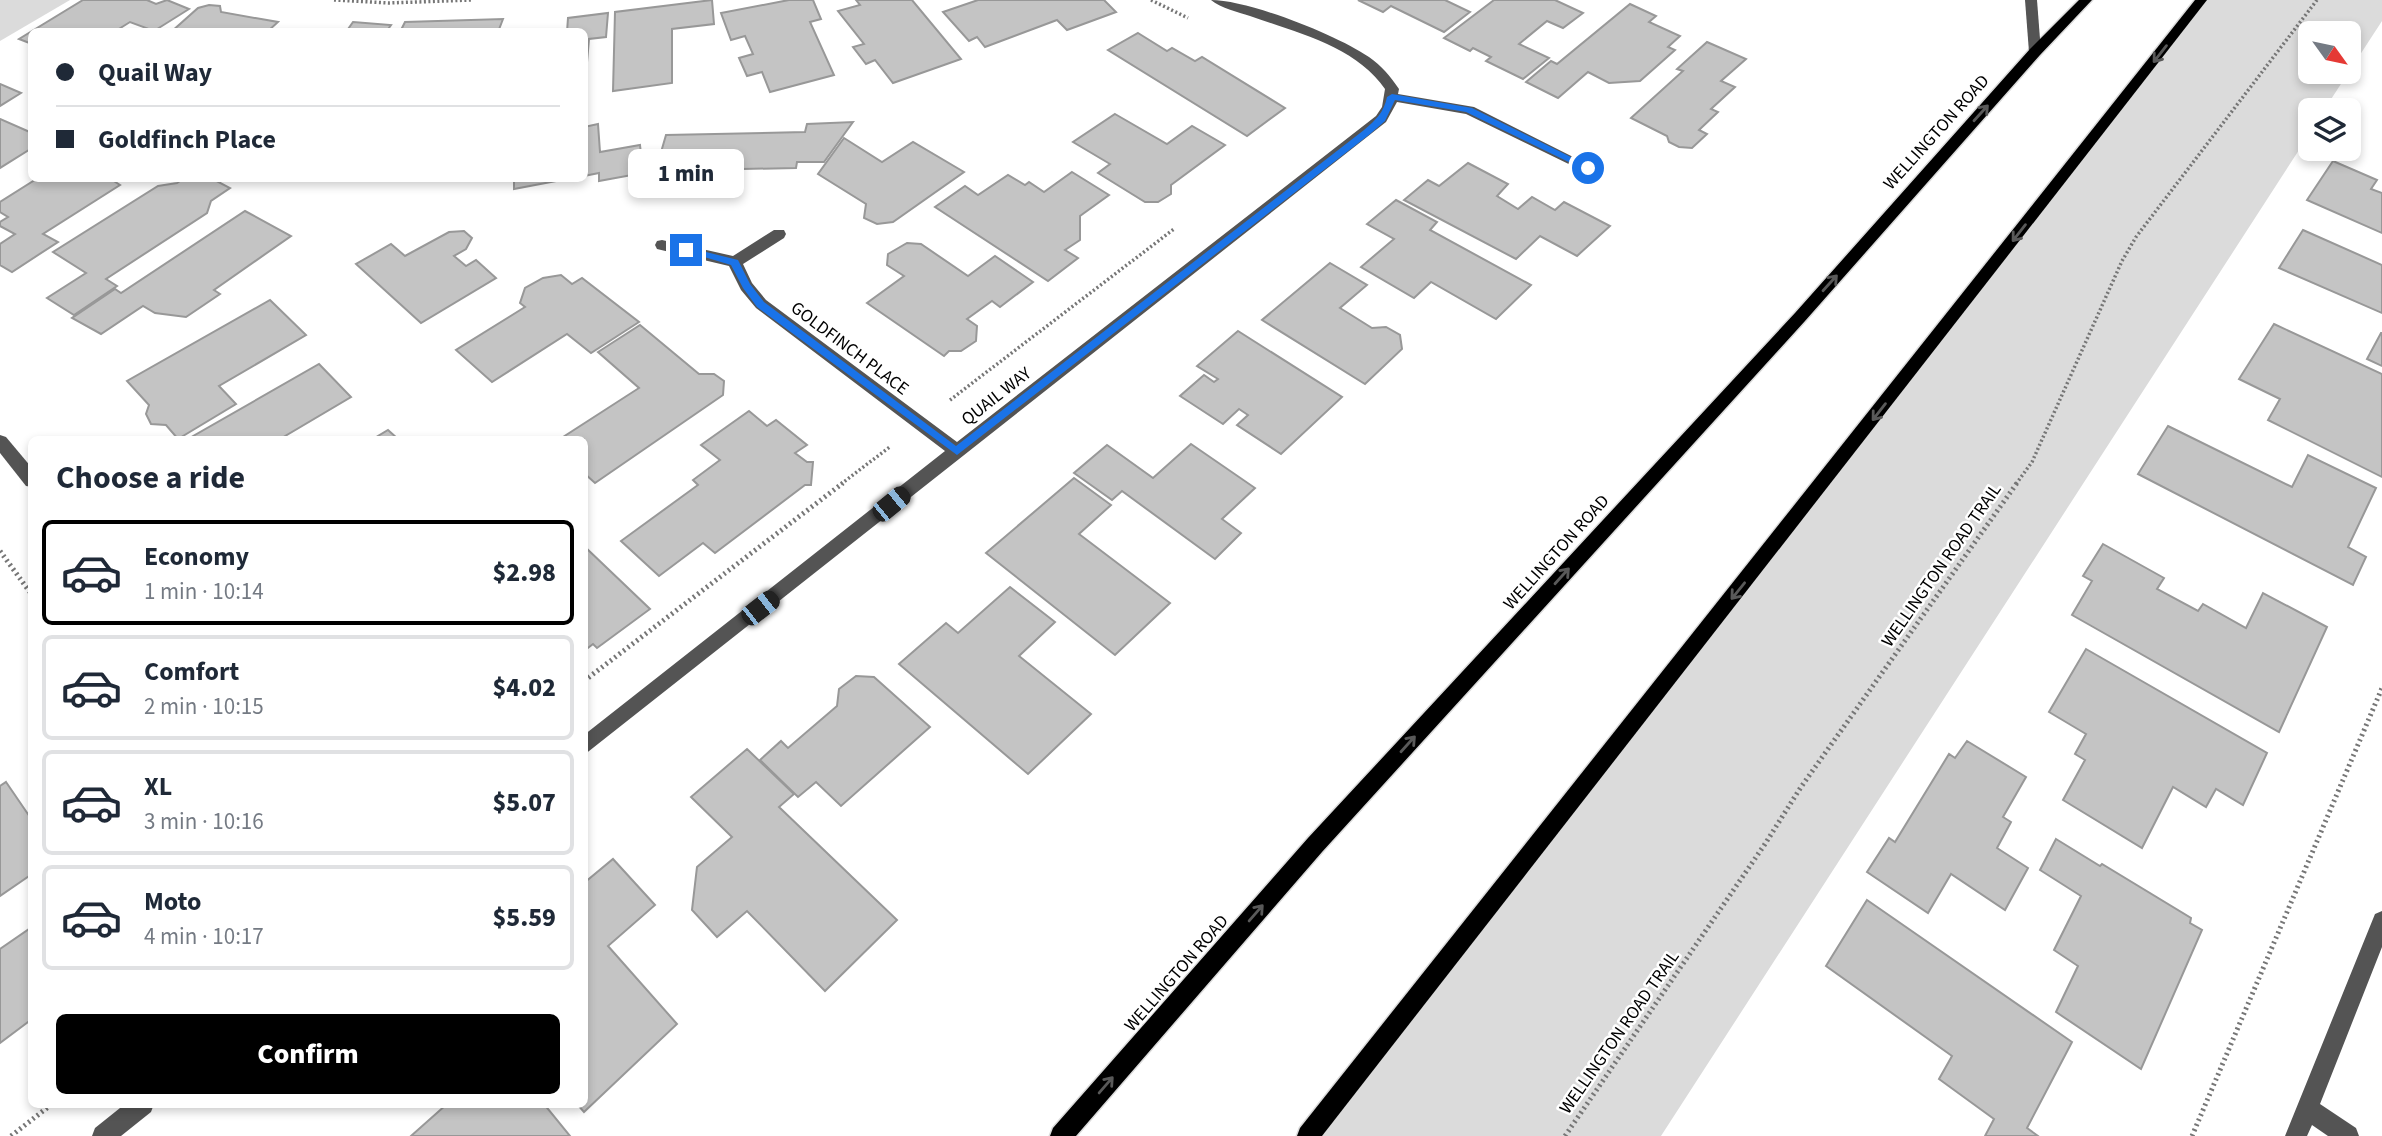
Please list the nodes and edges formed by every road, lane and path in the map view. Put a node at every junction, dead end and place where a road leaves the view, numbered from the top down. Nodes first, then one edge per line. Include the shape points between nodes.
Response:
1 (334, 0) edge
2 (472, 0) edge
3 (1217, 0) edge
4 (2031, 0) edge
5 (2085, 0) edge
6 (2202, 0) edge
7 (2317, 0) edge
8 (2035, 52) junction
9 (1392, 97) junction
10 (1588, 168) dead end
11 (1182, 223) dead end
12 (779, 234) dead end
13 (662, 244) dead end
14 (735, 262) junction
15 (943, 405) dead end
16 (0, 441) edge
17 (894, 444) dead end
18 (957, 451) junction
19 (28, 476) edge
20 (0, 551) edge
21 (28, 590) edge
22 (588, 678) edge
23 (2382, 688) edge
24 (588, 744) edge
25 (2382, 920) edge
26 (47, 1108) edge
27 (138, 1108) edge
28 (2306, 1109) junction
29 (11, 1136) edge
30 (103, 1136) edge
31 (1061, 1136) edge
32 (1308, 1136) edge
33 (1564, 1136) edge
34 (2192, 1136) edge
35 (2296, 1136) edge
36 (2348, 1136) edge

1 - 2 path
3 - 9 street via 1317,36 1368,62 1389,83
4 - 8 street
5 - 8 main road, WELLINGTON ROAD
6 -> 32 main road
7 - 33 path, WELLINGTON ROAD TRAIL via 2136,237 2032,462 1801,788
31 -> 8 main road, WELLINGTON ROAD via 1315,845 1800,317
9 - 10 street via 1469,110
9 - 18 street, QUAIL WAY via 1390,107 1367,132
11 - 15 path
12 - 14 street
13 - 14 street
14 - 18 street, GOLDFINCH PLACE via 761,304
16 - 19 street
17 - 22 path
18 - 24 street, QUAIL WAY
20 - 21 path
23 - 34 path
25 - 28 street
26 - 29 path
27 - 30 street
28 - 35 street
28 - 36 street

